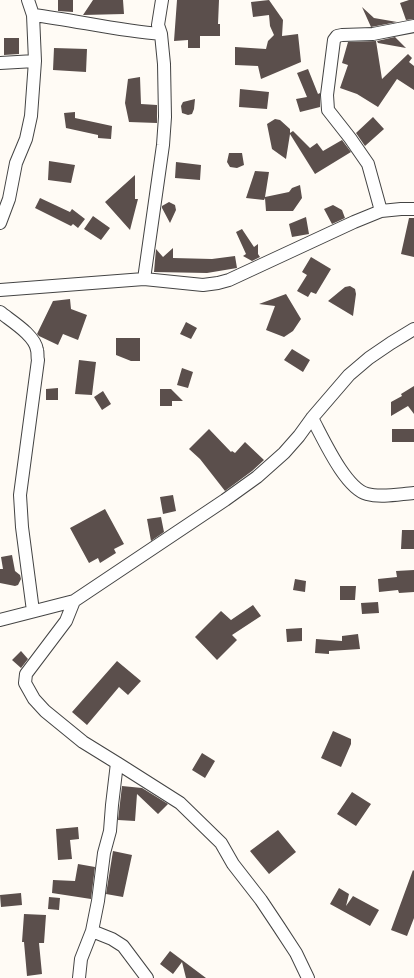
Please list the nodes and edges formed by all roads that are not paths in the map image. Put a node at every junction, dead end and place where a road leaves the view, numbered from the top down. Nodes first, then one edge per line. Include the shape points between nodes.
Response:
1 (28, 0) edge
2 (162, 0) edge
3 (32, 15) junction
4 (414, 26) edge
5 (161, 34) junction
6 (35, 61) junction
7 (0, 63) edge
8 (414, 209) edge
9 (381, 212) junction
10 (0, 223) edge
11 (144, 279) junction
12 (0, 290) edge
13 (0, 312) edge
14 (414, 329) edge
15 (312, 418) junction
16 (414, 493) edge
17 (74, 601) junction
18 (33, 611) junction
19 (0, 620) edge
20 (117, 763) junction
21 (92, 931) junction
22 (79, 978) edge
23 (147, 978) edge
24 (308, 978) edge

1 - 3 street
2 - 5 street via 158,25
3 - 5 street
3 - 6 street
4 - 9 street via 374,34 342,35 334,40 327,94 328,110 368,164
5 - 11 street via 165,117
6 - 7 street
6 - 10 street via 31,116
8 - 9 street
9 - 11 street via 218,284 203,285
11 - 12 street
13 - 18 street via 20,327 37,349 38,360 20,495
14 - 15 street via 375,354 349,375
15 - 16 street via 345,476 358,490 378,495
15 - 17 street via 284,453 257,477
17 - 18 street
17 - 20 street via 66,621 26,674 25,683 45,711 83,742
18 - 19 street
20 - 21 street via 110,831 104,853
20 - 24 street via 180,803 221,843 233,864 279,926
21 - 22 street via 81,959
21 - 23 street via 123,946

